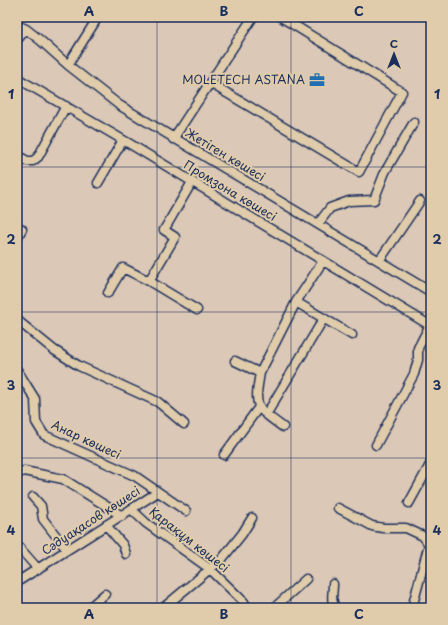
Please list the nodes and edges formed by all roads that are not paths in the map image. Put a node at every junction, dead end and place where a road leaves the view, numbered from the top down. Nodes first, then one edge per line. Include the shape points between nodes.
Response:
1 (98, 17) edge
2 (253, 17) edge
3 (281, 17) edge
4 (17, 25) edge
5 (26, 29) junction
6 (17, 40) edge
7 (68, 65) junction
8 (17, 78) edge
9 (210, 83) junction
10 (66, 106) junction
11 (414, 122) dead end
12 (174, 139) junction
13 (123, 140) junction
14 (17, 155) edge
15 (192, 182) junction
16 (98, 183) dead end
17 (420, 201) dead end
18 (318, 224) junction
19 (17, 226) edge
20 (17, 238) edge
21 (323, 261) junction
22 (379, 261) junction
23 (149, 281) junction
24 (431, 292) edge
25 (108, 293) dead end
26 (296, 302) junction
27 (196, 310) dead end
28 (324, 318) junction
29 (17, 320) edge
30 (430, 326) edge
31 (352, 335) dead end
32 (235, 361) dead end
33 (17, 370) edge
34 (260, 373) junction
35 (259, 407) junction
36 (266, 415) junction
37 (184, 424) dead end
38 (283, 427) dead end
39 (376, 445) dead end
40 (224, 455) dead end
41 (431, 463) edge
42 (17, 474) edge
43 (158, 492) junction
44 (33, 497) dead end
45 (409, 503) dead end
46 (338, 508) dead end
47 (131, 509) junction
48 (186, 511) dead end
49 (122, 516) junction
50 (252, 518) dead end
51 (106, 525) junction
52 (17, 545) edge
53 (67, 550) junction
54 (126, 554) dead end
55 (38, 569) junction
56 (210, 569) junction
57 (306, 579) dead end
58 (17, 582) edge
59 (333, 584) dead end
60 (105, 594) dead end
61 (89, 608) edge
62 (164, 608) edge
63 (247, 608) edge
64 (274, 608) edge
65 (336, 608) edge
66 (412, 608) edge

1 - 7 street
2 - 9 street
3 - 9 street via 402,92 359,172
4 - 5 street, Жетіген көшесі
5 - 6 street
5 - 7 street, Жетіген көшесі
7 - 12 street, Жетіген көшесі via 119,105
8 - 10 street, Промзона көшесі
9 - 12 street
10 - 13 street, Промзона көшесі
10 - 14 street via 38,157 33,161 27,161
11 - 18 street via 385,172 374,200 349,201 330,208
12 - 18 street, Жетіген көшесі
13 - 15 street, Промзона көшесі
13 - 16 street
15 - 21 street, Промзона көшесі
15 - 23 street via 164,230 175,237
17 - 22 street
18 - 22 street, Жетіген көшесі
19 - 20 street via 22,229
21 - 26 street
21 - 30 street, Промзона көшесі
22 - 24 street, Жетіген көшесі
23 - 25 street via 123,268
23 - 27 street
26 - 28 street
26 - 34 street
28 - 31 street
28 - 36 street
29 - 37 street via 78,366 158,402
30 - 39 street via 418,348 414,374
32 - 34 street
33 - 43 street, Анар көшесі via 35,399 36,422 44,435 135,476
34 - 35 street via 256,393
35 - 36 street
35 - 40 street
36 - 38 street
41 - 45 street
42 - 49 street via 35,473 63,479
43 - 47 street, Сәдуақасов көшесі
43 - 48 street, Анар көшесі
44 - 53 street via 41,506 43,520
46 - 66 street via 372,526 406,528 427,540 429,544
47 - 49 street, Сәдуақасов көшесі
47 - 56 street, Қарақұм көшесі via 146,523
49 - 51 street, Сәдуақасов көшесі
50 - 56 street via 222,559
51 - 53 street, Сәдуақасов көшесі
51 - 54 street via 123,545
52 - 55 street
53 - 55 street, Сәдуақасов көшесі
55 - 58 street, Сәдуақасов көшесі
56 - 62 street
56 - 63 street, Қарақұм көшесі
57 - 64 street
59 - 65 street via 332,600
60 - 61 street

